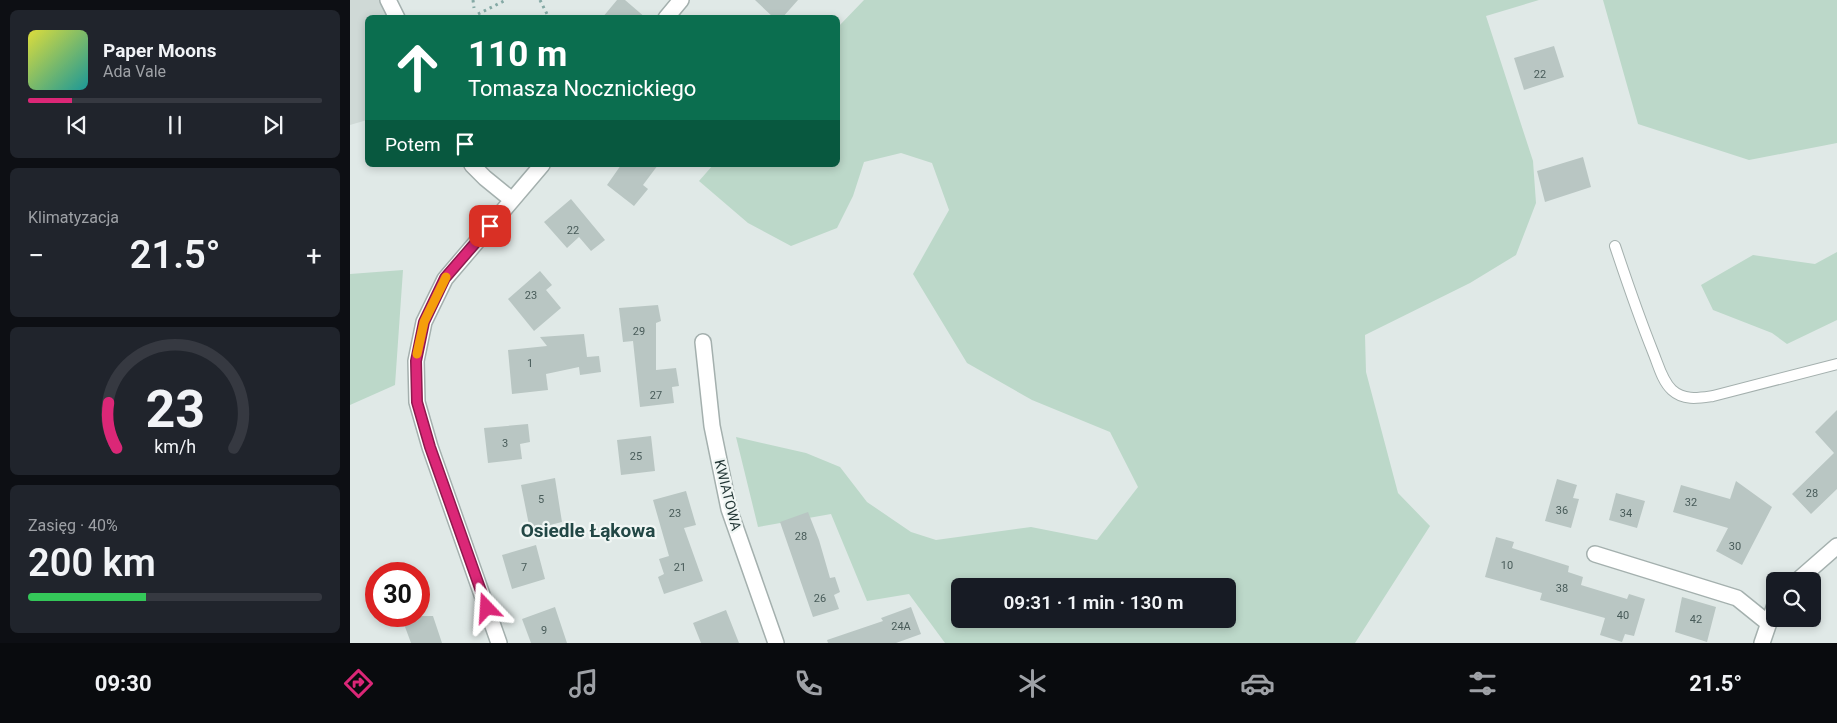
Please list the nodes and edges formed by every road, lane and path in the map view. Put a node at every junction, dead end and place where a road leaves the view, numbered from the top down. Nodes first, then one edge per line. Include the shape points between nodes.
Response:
1 (388, 0) edge
2 (473, 0) edge
3 (506, 0) edge
4 (540, 0) edge
5 (681, 0) edge
6 (474, 8) dead end
7 (478, 14) dead end
8 (396, 15) edge
9 (548, 15) edge
10 (668, 15) edge
11 (474, 167) edge
12 (540, 167) edge
13 (512, 200) junction
14 (1615, 246) dead end
15 (703, 342) dead end
16 (1837, 364) edge
17 (1837, 546) edge
18 (1595, 554) dead end
19 (1807, 572) edge
20 (1766, 621) edge
21 (1767, 627) edge
22 (499, 643) edge
23 (776, 643) edge
24 (1762, 643) edge

1 - 8 street
2 - 6 path
3 - 7 path
4 - 9 path
5 - 10 street
11 - 13 street
12 - 13 street
13 - 22 street via 445,278 424,322 416,361 417,402 430,447
14 - 16 lane via 1664,378 1672,390 1682,396 1713,396
15 - 23 street, KWIATOWA via 712,426 728,509
17 - 19 street
18 - 20 street via 1737,598
21 - 24 street

